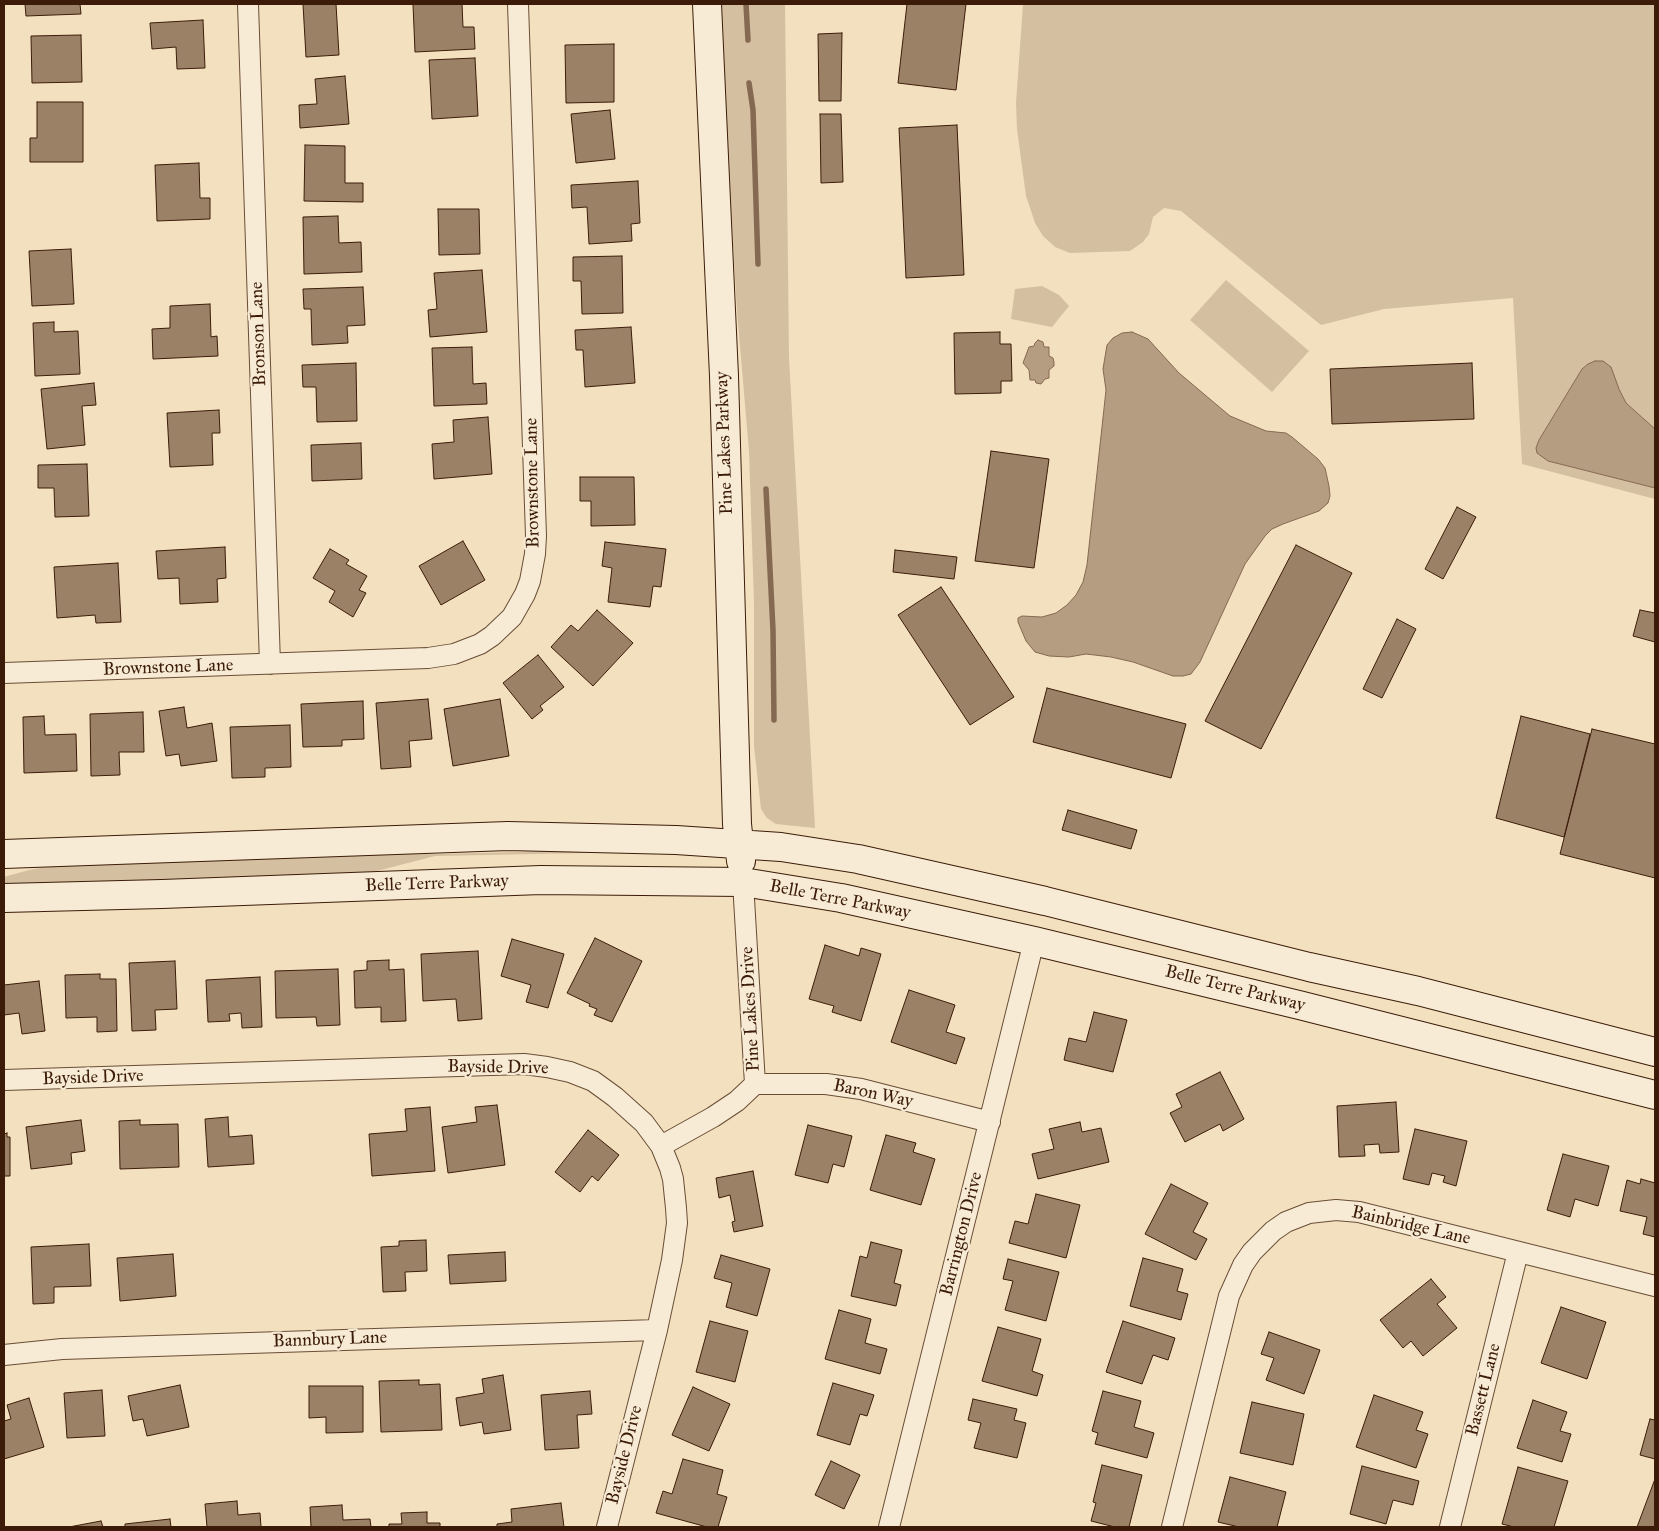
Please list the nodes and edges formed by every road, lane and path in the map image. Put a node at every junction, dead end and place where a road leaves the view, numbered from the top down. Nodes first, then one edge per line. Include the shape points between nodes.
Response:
1 (248, 4) edge
2 (518, 4) edge
3 (706, 4) edge
4 (270, 664) junction
5 (4, 673) edge
6 (739, 844) junction
7 (4, 854) edge
8 (743, 882) junction
9 (4, 898) edge
10 (1034, 941) junction
11 (1655, 1052) edge
12 (4, 1080) edge
13 (755, 1084) junction
14 (1655, 1095) edge
15 (990, 1122) junction
16 (661, 1146) junction
17 (1518, 1252) junction
18 (1655, 1286) edge
19 (656, 1330) junction
20 (4, 1355) edge
21 (607, 1527) edge
22 (889, 1527) edge
23 (1172, 1527) edge
24 (1450, 1527) edge

1 - 4 street, Bronson Lane
2 - 4 street, Brownstone Lane via 536,536 533,568 525,594 512,617 492,636 454,654 428,658
3 - 6 main road, Pine Lakes Parkway via 724,376
4 - 5 street, Brownstone Lane
6 - 7 main road via 508,836
6 - 8 main road, Pine Lakes Parkway
6 - 11 main road via 849,857 948,878 1418,991
8 - 9 main road, Belle Terre Parkway via 541,880
8 - 10 main road, Belle Terre Parkway via 842,898
8 - 13 street, Pine Lakes Drive
10 - 14 main road, Belle Terre Parkway
10 - 15 street, Barrington Drive
12 - 16 street, Bayside Drive via 536,1065 570,1072 604,1088 635,1114
13 - 15 street, Baron Way via 852,1087
13 - 16 street, Pine Lakes Drive via 713,1117
15 - 22 street, Barrington Drive
16 - 19 street, Bayside Drive via 670,1168 677,1223
17 - 18 street, Bainbridge Lane
17 - 23 street, Bainbridge Lane via 1346,1210 1309,1213 1273,1231 1243,1265 1229,1296
17 - 24 street, Bassett Lane
19 - 20 street, Bannbury Lane via 62,1349
19 - 21 street, Bayside Drive

